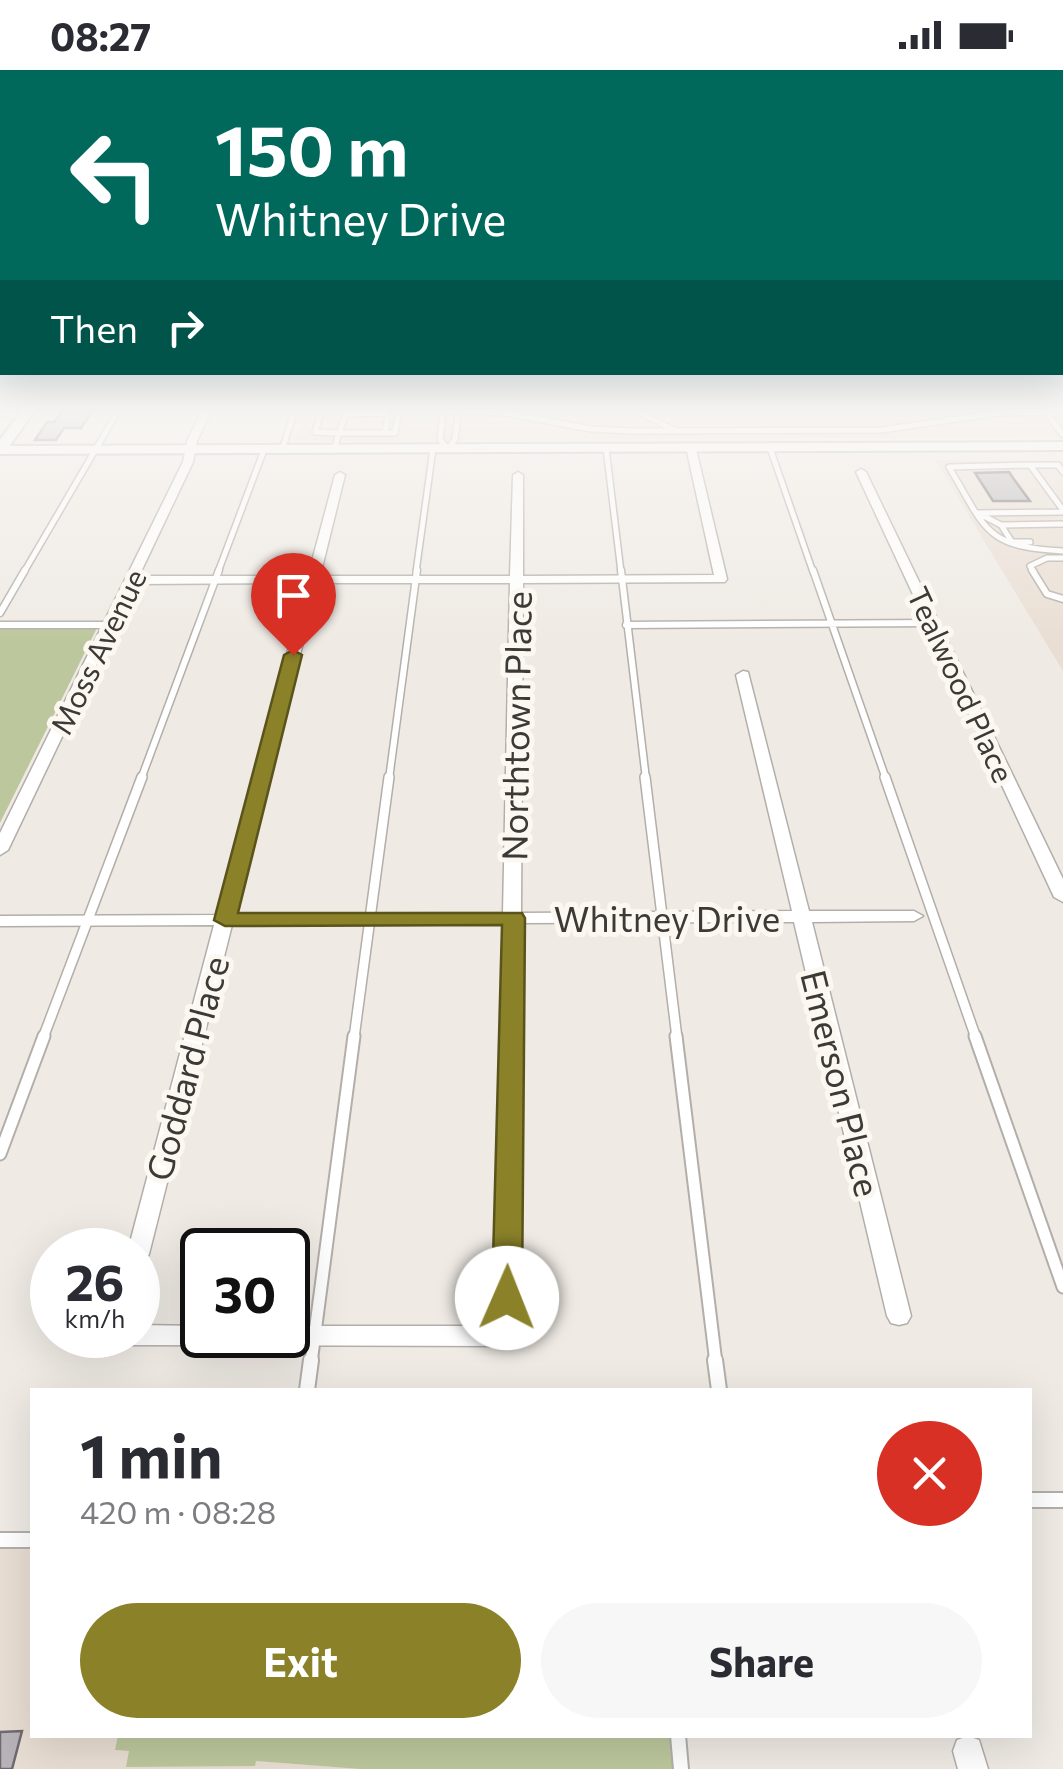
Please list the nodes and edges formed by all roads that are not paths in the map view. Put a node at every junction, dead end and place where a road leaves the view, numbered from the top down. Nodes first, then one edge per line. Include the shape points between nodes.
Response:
1 (77, 485) edge
2 (175, 485) edge
3 (250, 485) edge
4 (338, 485) edge
5 (434, 485) edge
6 (518, 485) edge
7 (610, 485) edge
8 (700, 485) edge
9 (783, 485) edge
10 (867, 485) edge
11 (960, 485) edge
12 (1044, 485) edge
13 (1063, 511) edge
14 (978, 513) junction
15 (1000, 524) junction
16 (1063, 524) edge
17 (1030, 542) dead end
18 (1063, 554) edge
19 (517, 579) junction
20 (621, 579) junction
21 (132, 580) junction
22 (214, 580) junction
23 (313, 580) junction
24 (416, 580) junction
25 (1063, 600) edge
26 (0, 613) edge
27 (832, 624) junction
28 (933, 624) junction
29 (0, 625) edge
30 (110, 625) junction
31 (626, 625) junction
32 (744, 675) dead end
33 (0, 850) edge
34 (1063, 897) edge
35 (802, 916) junction
36 (914, 916) dead end
37 (514, 918) junction
38 (659, 918) junction
39 (370, 919) junction
40 (88, 920) junction
41 (225, 920) junction
42 (0, 921) edge
43 (0, 1154) edge
44 (145, 1228) edge
45 (1063, 1287) edge
46 (899, 1316) dead end
47 (160, 1335) edge
48 (313, 1337) junction
49 (308, 1388) edge
50 (719, 1388) edge
51 (1032, 1500) edge
52 (1063, 1500) edge
53 (0, 1540) edge
54 (30, 1540) edge
55 (678, 1738) edge
56 (680, 1769) edge

1 - 26 lane
2 - 21 street, Moss Avenue
3 - 22 lane
4 - 23 street, Goddard Place
5 - 24 lane
6 - 19 street, Northtown Place
7 - 20 lane
8 - 20 street via 721,579
9 - 27 lane
10 - 28 street, Tealwood Place
11 - 14 lane
12 - 13 lane
13 - 14 lane
14 - 15 lane
14 - 18 lane via 992,539
15 - 16 lane
15 - 17 lane via 1012,542
18 - 25 lane via 1030,566 1048,594
19 - 20 street
19 - 24 street
19 - 37 street, Northtown Place
20 - 31 lane
21 - 22 street
21 - 30 street, Moss Avenue
22 - 23 street
22 - 40 lane
23 - 24 street
23 - 41 street, Goddard Place
24 - 39 lane
27 - 28 lane
27 - 31 lane
27 - 45 lane
28 - 34 street, Tealwood Place
29 - 30 lane
30 - 33 street, Moss Avenue
31 - 38 lane
32 - 35 street, Emerson Place
35 - 36 street, Whitney Drive
35 - 38 street, Whitney Drive
35 - 46 street, Emerson Place
37 - 38 street, Whitney Drive
37 - 39 street, Whitney Drive
37 - 48 street, Northtown Place via 506,1336
38 - 50 lane
39 - 41 street, Whitney Drive
39 - 48 lane
40 - 41 street, Whitney Drive
40 - 42 street, Whitney Drive
40 - 43 lane
41 - 44 street, Goddard Place
47 - 48 street
48 - 49 lane
51 - 52 lane
53 - 54 lane
55 - 56 lane

